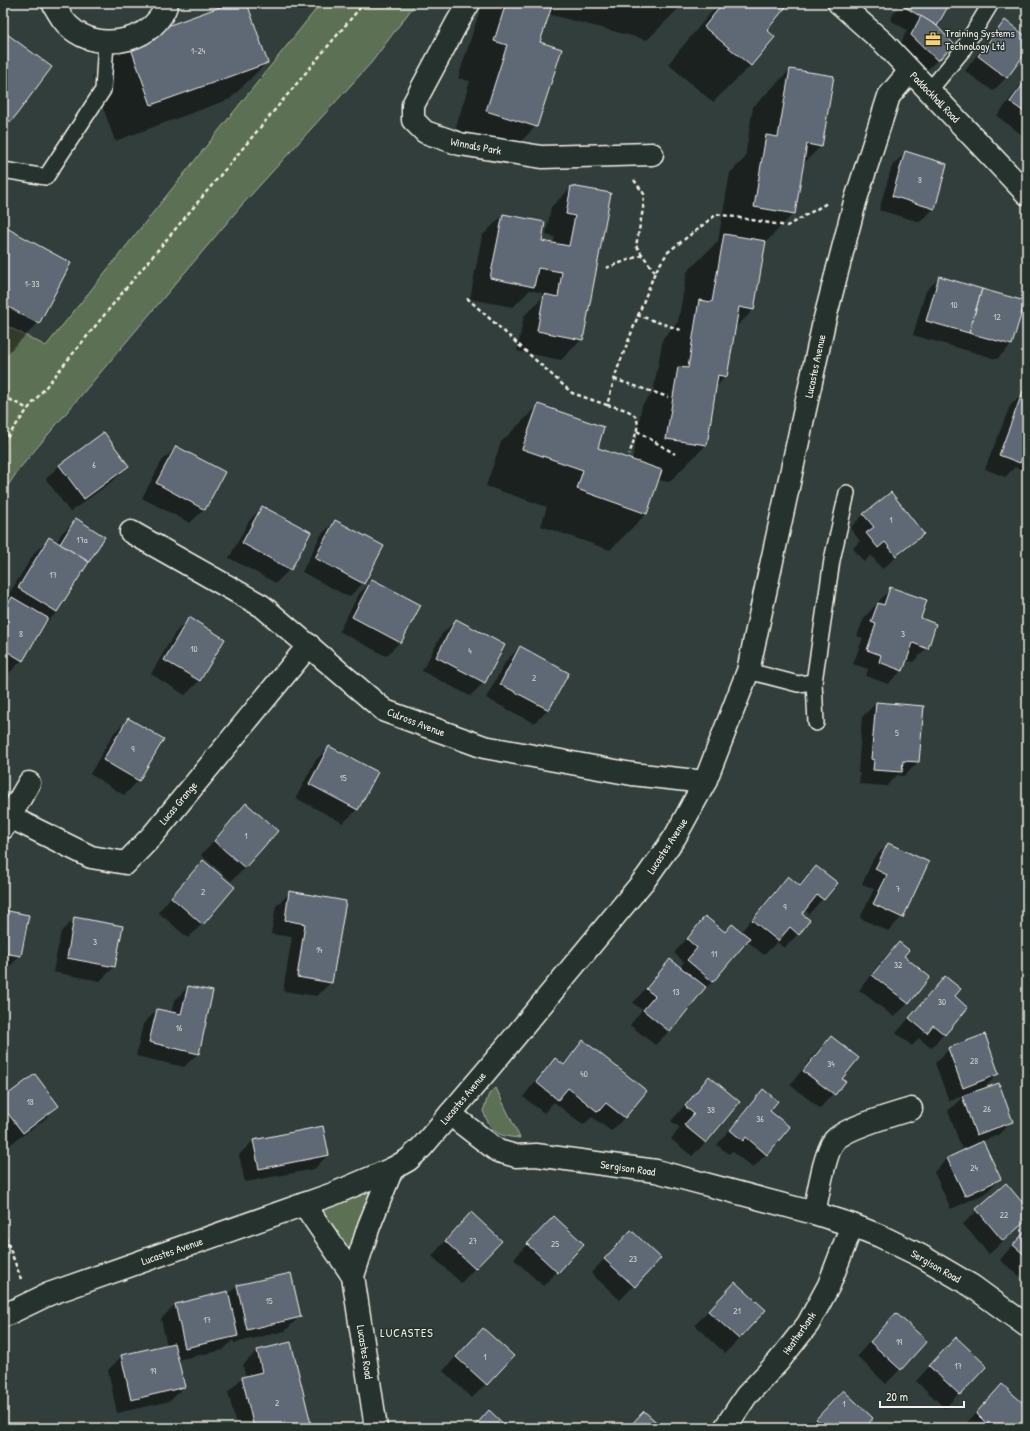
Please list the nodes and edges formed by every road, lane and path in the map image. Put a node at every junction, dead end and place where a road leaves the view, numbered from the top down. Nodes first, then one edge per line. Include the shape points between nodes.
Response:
1 (53, 3) edge
2 (167, 3) edge
3 (364, 3) edge
4 (469, 3) edge
5 (840, 3) edge
6 (991, 3) edge
7 (106, 41) junction
8 (910, 71) junction
9 (929, 91) junction
10 (652, 154) dead end
11 (619, 156) junction
12 (3, 170) edge
13 (1027, 194) edge
14 (855, 202) junction
15 (642, 255) junction
16 (606, 268) dead end
17 (655, 272) junction
18 (467, 298) dead end
19 (637, 315) junction
20 (681, 330) dead end
21 (614, 379) junction
22 (3, 396) edge
23 (668, 397) dead end
24 (607, 404) junction
25 (28, 410) junction
26 (637, 431) junction
27 (3, 444) edge
28 (629, 454) dead end
29 (675, 454) dead end
30 (847, 493) dead end
31 (131, 532) dead end
32 (309, 645) junction
33 (748, 671) junction
34 (814, 682) junction
35 (816, 724) dead end
36 (705, 782) junction
37 (29, 783) dead end
38 (6, 823) edge
39 (911, 1109) dead end
40 (450, 1114) junction
41 (392, 1169) junction
42 (304, 1204) junction
43 (814, 1213) junction
44 (852, 1225) junction
45 (3, 1230) edge
46 (353, 1276) junction
47 (36, 1300) junction
48 (3, 1316) edge
49 (1027, 1326) edge
50 (376, 1428) edge
51 (725, 1428) edge

1 - 7 street via 61,18 76,32 95,40
2 - 7 street via 153,25 136,37 116,42
3 - 25 path
4 - 11 street, Winnals Park via 413,105 413,120 425,132 460,144 542,157
5 - 8 street, Paddockhall Road
6 - 9 lane via 962,51
7 - 12 lane via 103,90 46,177
8 - 9 street, Paddockhall Road
8 - 14 street, Lucastes Avenue via 890,96
9 - 13 street, Paddockhall Road
10 - 11 street, Winnals Park
11 - 15 path via 644,194 636,246
14 - 17 path via 835,199 787,226 717,214 668,252
14 - 33 street, Lucastes Avenue via 824,322
15 - 16 path
15 - 17 path
17 - 19 path
18 - 24 path via 572,393
19 - 20 path
19 - 21 path
21 - 23 path
21 - 24 path
22 - 25 path
24 - 26 path via 635,414 638,420
25 - 27 path
26 - 28 path
26 - 29 path
30 - 34 lane via 832,560
31 - 32 street, Culross Avenue via 262,606
32 - 36 street, Culross Avenue via 385,711 484,747 632,774
32 - 38 street, Lucas Grange via 152,836 126,863 91,857
33 - 34 lane via 798,684
33 - 36 street, Lucastes Avenue
34 - 35 lane
36 - 40 street, Lucastes Avenue via 675,836 646,878
37 - 38 street, Lucas Grange
39 - 43 street via 850,1131 834,1141 827,1158
40 - 41 street, Lucastes Avenue via 422,1147 408,1160
40 - 43 street, Sergison Road via 504,1153 656,1171
41 - 42 street, Lucastes Avenue
41 - 46 street, Lucastes Road via 369,1226
42 - 46 street, Lucastes Road
42 - 47 street, Lucastes Avenue
43 - 44 street, Sergison Road
44 - 49 street, Sergison Road via 921,1256 972,1286
44 - 51 street, Heatherbank via 829,1285 808,1324 778,1362 746,1396
45 - 47 path via 19,1276
46 - 50 street, Lucastes Road
47 - 48 street, Lucastes Avenue

